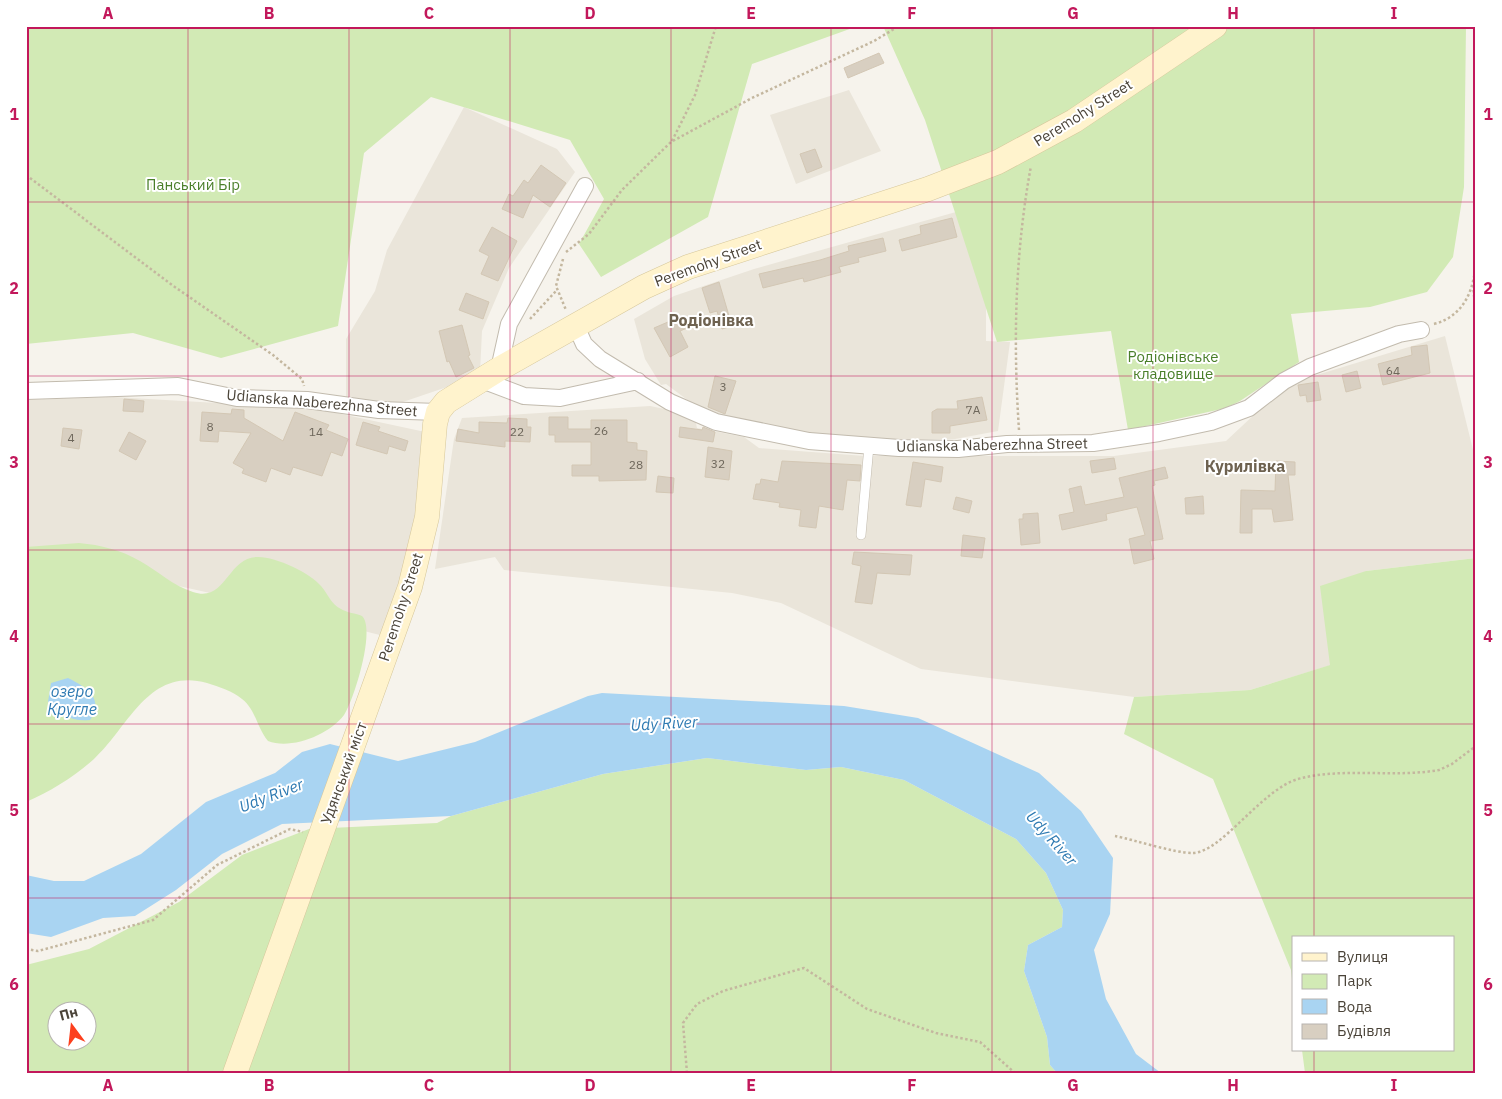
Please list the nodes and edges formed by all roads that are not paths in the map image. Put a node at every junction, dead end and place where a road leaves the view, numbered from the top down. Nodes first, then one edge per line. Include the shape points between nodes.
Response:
1 (1215, 26) edge
2 (585, 186) dead end
3 (576, 326) junction
4 (1421, 330) road end
5 (491, 375) junction
6 (638, 381) junction
7 (26, 391) edge
8 (438, 412) junction
9 (869, 446) junction
10 (861, 534) dead end
11 (365, 714) joint
12 (235, 1073) edge

1 - 3 street, Peremohy Street via 1094,109 1035,144 950,181 672,273
2 - 5 street via 509,324
3 - 5 street, Peremohy Street
3 - 6 street, Udianska Naberezhna Street via 584,344 600,359
4 - 9 street, Udianska Naberezhna Street via 1399,334 1310,367 1284,381 1248,408 1212,422 1093,443 958,449
5 - 6 street via 524,396 560,398
5 - 8 street, Peremohy Street via 446,402
6 - 9 street, Udianska Naberezhna Street via 670,402 716,422 809,440
7 - 8 street, Udianska Naberezhna Street via 178,386 237,398 307,400 379,410
8 - 11 street, Peremohy Street via 427,517 418,556
9 - 10 lane
11 - 12 street, Удянський міст

